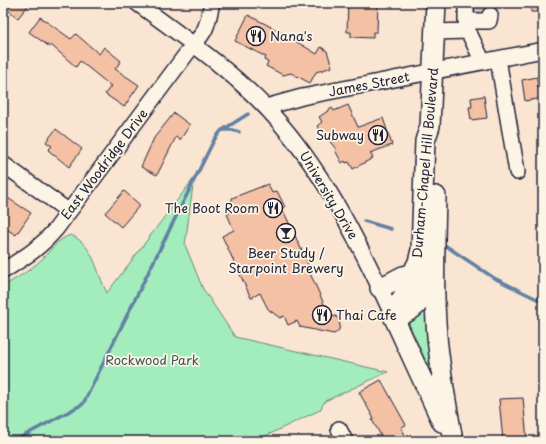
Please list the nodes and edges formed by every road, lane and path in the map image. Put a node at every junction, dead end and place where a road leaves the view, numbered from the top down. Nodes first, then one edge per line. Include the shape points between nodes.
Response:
1 (137, 3) edge
2 (212, 3) edge
3 (436, 3) edge
4 (466, 3) tunnel mouth
5 (476, 20) junction
6 (435, 32) junction
7 (193, 45) junction
8 (543, 50) edge
9 (498, 59) junction
10 (483, 62) junction
11 (433, 72) junction
12 (266, 107) junction
13 (430, 126) junction
14 (3, 164) edge
15 (517, 172) dead end
16 (68, 211) junction
17 (435, 265) junction
18 (3, 271) edge
19 (412, 274) junction
20 (380, 288) junction
21 (394, 318) junction
22 (452, 441) edge

1 - 7 street, University Drive
2 - 7 street, East Woodridge Drive via 204,33
3 - 6 main road, Durham-Chapel Hill Boulevard
4 - 5 street
5 - 6 street
5 - 10 street
6 - 11 main road, Durham-Chapel Hill Boulevard
7 - 12 street, University Drive
7 - 16 street, East Woodridge Drive
8 - 9 street, James Street
9 - 10 street, James Street
9 - 15 street
10 - 11 street, James Street
11 - 12 street, James Street via 302,97
11 - 13 main road, Durham-Chapel Hill Boulevard
12 - 20 street, University Drive via 304,153 326,186
13 - 17 main road via 436,147
13 - 19 main road, Durham-Chapel Hill Boulevard via 425,141 421,250
14 - 16 street
16 - 18 street, East Woodridge Drive via 56,229 34,252
17 - 21 main road via 418,304 412,310
17 - 22 main road via 439,358
19 - 20 main road
19 - 21 main road, Durham-Chapel Hill Boulevard via 410,286 398,304
20 - 21 street, University Drive
21 - 22 main road, University Drive

